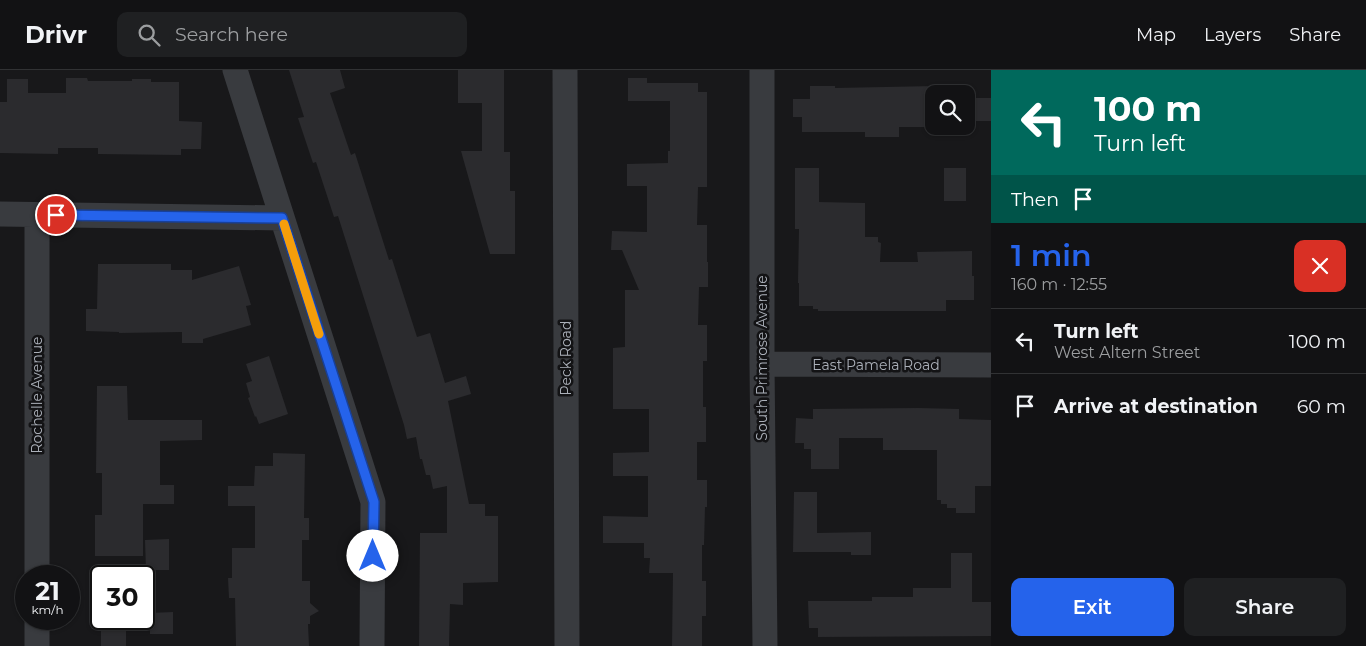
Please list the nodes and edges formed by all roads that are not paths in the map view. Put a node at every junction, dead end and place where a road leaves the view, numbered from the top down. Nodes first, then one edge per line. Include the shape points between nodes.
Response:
1 (234, 70) edge
2 (565, 70) edge
3 (762, 70) edge
4 (0, 214) edge
5 (37, 215) junction
6 (282, 218) junction
7 (762, 364) junction
8 (991, 366) edge
9 (37, 565) edge
10 (37, 630) edge
11 (37, 646) edge
12 (372, 646) edge
13 (567, 646) edge
14 (765, 646) edge

1 - 6 street
2 - 13 street, Peck Road
3 - 7 street, South Primrose Avenue
4 - 5 street
5 - 6 street
5 - 9 street, Rochelle Avenue
6 - 12 street via 374,502
7 - 8 street, East Pamela Road
7 - 14 street, South Primrose Avenue
10 - 11 street

